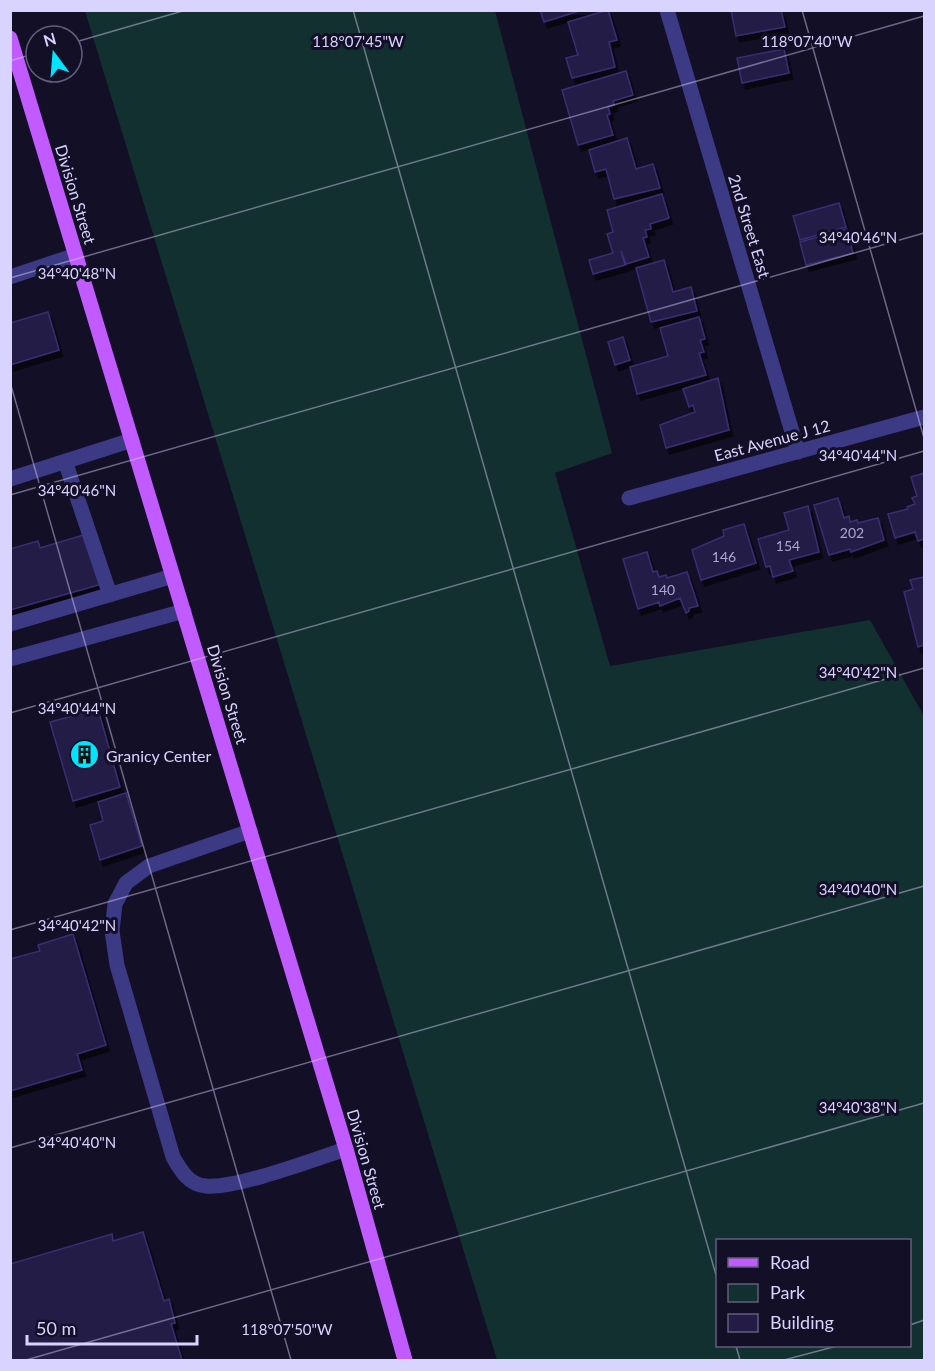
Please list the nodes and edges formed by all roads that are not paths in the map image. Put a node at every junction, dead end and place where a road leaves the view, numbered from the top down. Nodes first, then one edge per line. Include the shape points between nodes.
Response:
1 (667, 10) edge
2 (10, 38) edge
3 (76, 255) junction
4 (10, 277) edge
5 (924, 417) edge
6 (132, 440) junction
7 (798, 452) junction
8 (65, 461) junction
9 (10, 479) edge
10 (629, 498) dead end
11 (173, 576) junction
12 (110, 595) junction
13 (184, 611) junction
14 (10, 624) edge
15 (10, 659) edge
16 (250, 831) junction
17 (346, 1149) junction
18 (405, 1360) edge

1 - 7 street, 2nd Street East
2 - 3 main road, Division Street
3 - 4 street
3 - 6 main road, Division Street
5 - 7 street, East Avenue J 12
6 - 8 street
6 - 11 main road, Division Street
7 - 10 street, East Avenue J 12
8 - 9 street
8 - 12 street
11 - 12 street
11 - 13 main road, Division Street
12 - 14 street
13 - 15 street
13 - 16 main road, Division Street
16 - 17 main road, Division Street
16 - 17 street via 150,866 126,883 115,904 112,931 117,965 173,1157 185,1177 206,1186 233,1183
17 - 18 main road, Division Street

